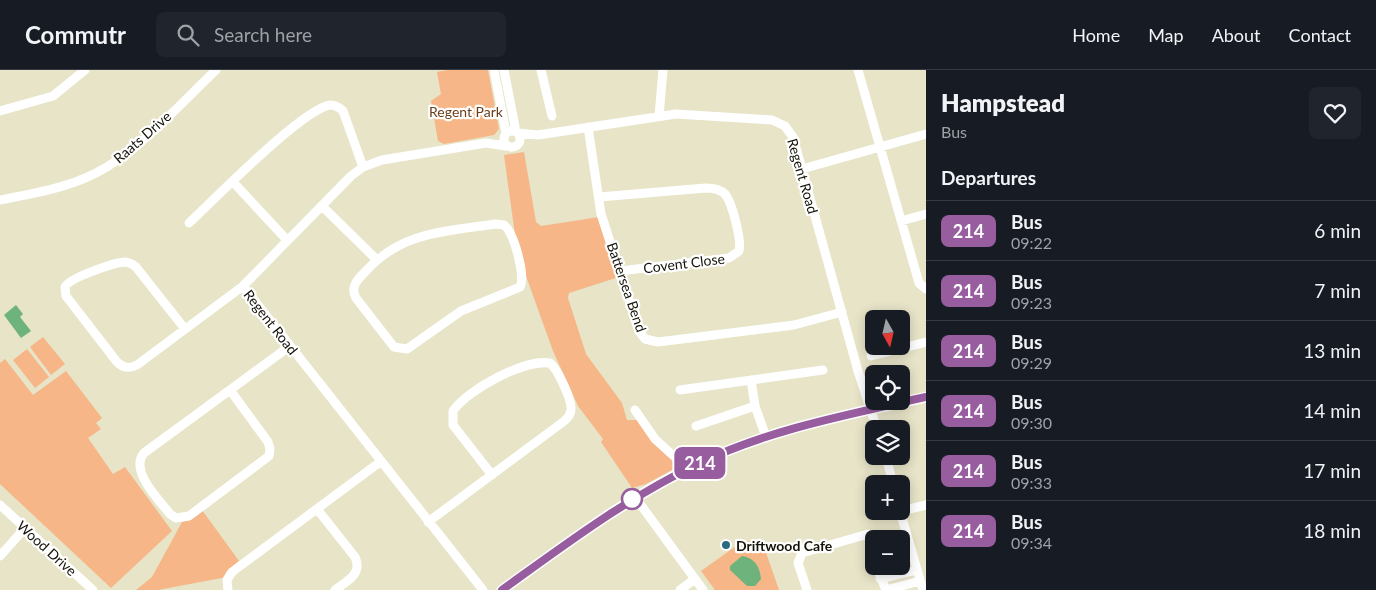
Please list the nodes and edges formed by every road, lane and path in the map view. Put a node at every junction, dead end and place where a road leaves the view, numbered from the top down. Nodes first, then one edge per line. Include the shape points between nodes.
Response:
1 (85, 70) edge
2 (216, 70) edge
3 (494, 70) edge
4 (504, 70) edge
5 (541, 70) edge
6 (663, 70) edge
7 (858, 70) edge
8 (0, 111) edge
9 (552, 116) dead end
10 (659, 116) junction
11 (588, 127) junction
12 (511, 134) junction
13 (926, 134) edge
14 (538, 135) junction
15 (486, 143) junction
16 (519, 144) junction
17 (506, 146) junction
18 (880, 147) junction
19 (363, 167) junction
20 (802, 169) junction
21 (233, 182) junction
22 (599, 196) junction
23 (0, 200) edge
24 (322, 206) junction
25 (926, 214) edge
26 (901, 221) junction
27 (190, 223) dead end
28 (287, 240) junction
29 (376, 259) junction
30 (620, 271) junction
31 (243, 286) junction
32 (926, 289) edge
33 (842, 312) junction
34 (185, 329) junction
35 (926, 342) edge
36 (290, 346) junction
37 (871, 356) dead end
38 (824, 370) dead end
39 (751, 380) junction
40 (230, 390) junction
41 (680, 390) dead end
42 (926, 397) edge
43 (755, 406) junction
44 (635, 410) dead end
45 (872, 411) junction
46 (875, 420) edge
47 (696, 426) dead end
48 (766, 436) junction
49 (380, 462) junction
50 (688, 469) junction
51 (492, 475) junction
52 (635, 498) junction
53 (0, 505) edge
54 (926, 505) edge
55 (317, 509) junction
56 (910, 509) edge
57 (903, 520) edge
58 (428, 522) junction
59 (25, 528) junction
60 (865, 535) edge
61 (0, 556) edge
62 (917, 570) junction
63 (879, 575) edge
64 (695, 579) junction
65 (880, 579) junction
66 (921, 586) edge
67 (93, 590) edge
68 (228, 590) edge
69 (335, 590) edge
70 (483, 590) edge
71 (502, 590) edge
72 (680, 590) edge
73 (704, 590) edge
74 (807, 590) edge
75 (886, 590) edge

1 - 8 street via 53,96
2 - 23 street, Raats Drive via 130,151 102,170 61,186
3 - 12 street
4 - 12 street
5 - 9 street
6 - 10 street
7 - 18 street
10 - 11 street, Regent Road
10 - 20 street, Regent Road via 689,114 781,123 791,133
11 - 14 street, Regent Road
11 - 22 street, Battersea Bend
12 - 14 street, Regent Road
12 - 15 street, Regent Road
12 - 16 street via 520,139
12 - 17 street via 504,141
13 - 18 street
14 - 16 street, Regent Road
15 - 17 street, Regent Road
15 - 19 street, Regent Road via 382,160
16 - 17 street via 512,148
18 - 20 street
18 - 26 street
19 - 21 street via 343,111 331,105 291,128
19 - 24 street, Regent Road
20 - 33 street, Regent Road
21 - 27 street
21 - 28 street
22 - 30 street, Battersea Bend
22 - 30 street, Covent Close via 716,189 727,198 741,242 739,251 729,258
24 - 28 street, Regent Road
24 - 29 street
25 - 26 street
26 - 32 street via 919,283
28 - 31 street, Regent Road
29 - 29 street via 356,281 353,292 392,345 400,349 411,347 461,310 517,289 523,280 511,234 507,227 498,224 413,238
30 - 33 street, Battersea Bend via 639,331 645,339 655,342 794,325
31 - 34 street
31 - 36 street, Regent Road
33 - 45 street, Regent Road
34 - 34 street via 136,365 123,366 66,296 65,288 71,280 120,263 130,263
35 - 37 street
36 - 40 street
36 - 49 street, Regent Road
38 - 39 street
39 - 41 street
39 - 43 street
40 - 40 street via 140,460 140,473 176,518 189,516 269,456 268,442
42 - 45 street
43 - 47 street
43 - 48 street
44 - 50 street via 656,439
45 - 46 street, Regent Road
45 - 48 street
48 - 50 street
49 - 55 street
49 - 58 street, Regent Road
50 - 52 street
51 - 51 street via 569,417 570,401 556,369 550,363 537,362 500,375 453,411 453,424
51 - 58 street
52 - 64 street
52 - 71 street
53 - 59 street, Wood Drive
54 - 56 street
55 - 68 street via 230,574 226,583
55 - 69 street via 358,564 354,576
57 - 62 street
58 - 70 street, Regent Road
59 - 61 street
59 - 67 street, Wood Drive
60 - 74 street via 802,553 798,563
62 - 65 street
62 - 66 street
63 - 65 street
64 - 72 street
64 - 73 street
65 - 75 street
66 - 75 street

